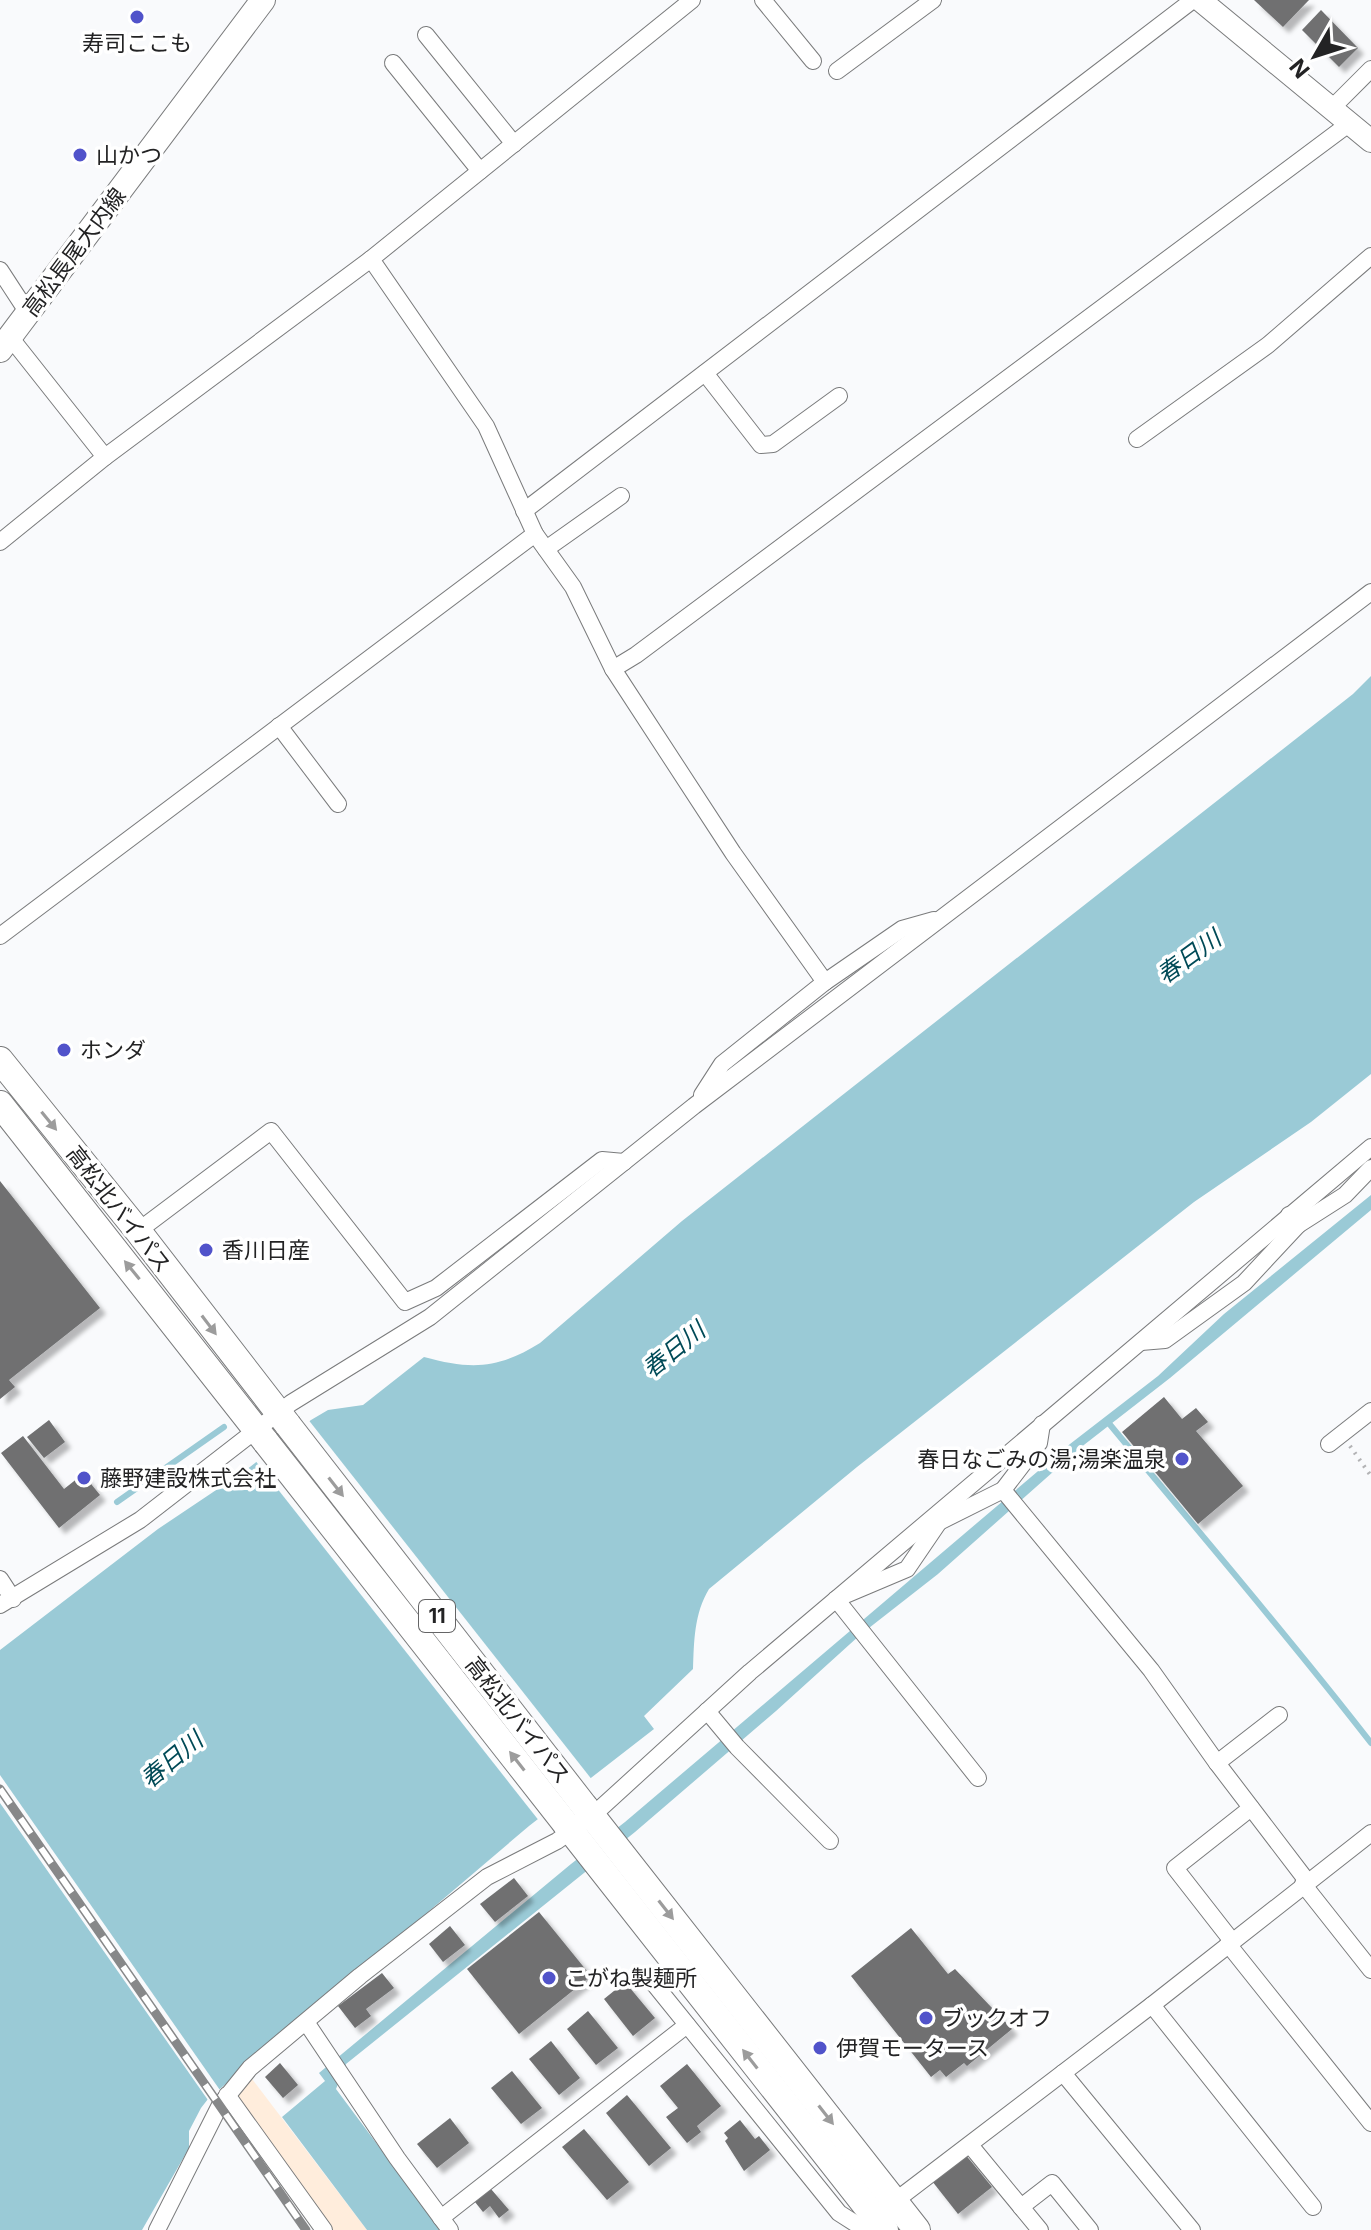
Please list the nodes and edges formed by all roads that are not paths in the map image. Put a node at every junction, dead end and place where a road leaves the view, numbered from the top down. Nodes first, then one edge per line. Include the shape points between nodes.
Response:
1 (263, 0) edge
2 (692, 0) edge
3 (763, 0) edge
4 (933, 0) edge
5 (1193, 0) edge
6 (1200, 0) edge
7 (426, 35) dead end
8 (813, 61) dead end
9 (393, 63) dead end
10 (1371, 69) edge
11 (837, 71) dead end
12 (1332, 108) junction
13 (1350, 123) junction
14 (1371, 141) edge
15 (514, 144) junction
16 (480, 171) junction
17 (1371, 256) edge
18 (371, 259) junction
19 (0, 270) edge
20 (28, 313) junction
21 (5, 344) edge
22 (705, 373) junction
23 (839, 396) dead end
24 (1137, 439) dead end
25 (105, 457) junction
26 (621, 496) dead end
27 (524, 511) junction
28 (535, 534) junction
29 (0, 542) edge
30 (546, 549) junction
31 (1371, 592) edge
32 (613, 669) junction
33 (279, 726) junction
34 (338, 804) dead end
35 (943, 917) junction
36 (0, 936) edge
37 (825, 982) junction
38 (0, 1060) edge
39 (0, 1104) edge
40 (694, 1106) junction
41 (1371, 1147) edge
42 (624, 1162) junction
43 (1371, 1168) edge
44 (1293, 1220) junction
45 (138, 1231) junction
46 (179, 1285) junction
47 (157, 1302) junction
48 (1371, 1411) edge
49 (283, 1419) junction
50 (1042, 1424) junction
51 (261, 1436) junction
52 (1336, 1439) road end
53 (1003, 1490) junction
54 (936, 1519) junction
55 (0, 1579) edge
56 (836, 1599) junction
57 (7, 1602) edge
58 (707, 1711) junction
59 (1279, 1715) dead end
60 (1217, 1763) junction
61 (978, 1778) dead end
62 (1251, 1808) junction
63 (1371, 1833) edge
64 (590, 1834) junction
65 (830, 1841) dead end
66 (1305, 1882) junction
67 (1230, 1942) junction
68 (1371, 1970) edge
69 (651, 1980) dead end
70 (1152, 2005) junction
71 (306, 2022) junction
72 (687, 2025) junction
73 (1063, 2073) junction
74 (227, 2095) junction
75 (1371, 2123) edge
76 (970, 2145) junction
77 (1021, 2207) junction
78 (1313, 2207) dead end
79 (874, 2221) edge
80 (445, 2224) edge
81 (157, 2230) edge
82 (324, 2230) edge
83 (917, 2230) edge
84 (1040, 2230) edge
85 (1090, 2230) edge
86 (1192, 2230) edge

1 - 20 main road, 高松長尾大内線
2 - 15 street
3 - 8 street
4 - 11 street
5 - 22 street
6 - 12 main road
7 - 15 street
9 - 16 street
10 - 12 street
12 - 13 main road
13 - 14 main road
13 - 32 street
15 - 16 street
16 - 18 street
17 - 24 street via 1268,345
18 - 25 street
18 - 27 street via 486,426
19 - 20 street
20 - 21 main road, 高松長尾大内線
21 - 25 street
22 - 23 street via 761,445 773,444
22 - 27 street
25 - 29 street
26 - 30 street
27 - 28 street
28 - 30 street
28 - 33 street
30 - 32 street via 573,587
31 - 35 street
32 - 37 street
33 - 34 street
33 - 36 street
35 - 37 street via 902,929
35 - 40 street
37 - 40 street via 722,1064
38 -> 45 highway, 高松北バイパス / 11
47 -> 39 highway, 高松北バイパス / 11
40 - 42 street
41 - 44 street
42 - 45 street via 602,1160 436,1288 405,1302 271,1131
42 - 49 street via 430,1317
43 - 44 street via 1345,1195
44 - 50 street
45 - 46 highway, 高松北バイパス / 11
46 - 47 highway
46 -> 49 highway, 高松北バイパス / 11
47 - 51 highway, 高松北バイパス / 11
48 - 52 street
49 - 51 street
49 -> 64 highway, 高松北バイパス / 11, bridge
50 - 53 street via 1039,1443
50 - 54 street
51 - 57 street via 140,1520
64 -> 51 highway, 高松北バイパス / 11, bridge
53 - 54 street
53 - 60 street via 1151,1670
54 - 56 street
54 - 56 street via 907,1569
55 - 57 street
56 - 58 street
56 - 61 street
58 - 64 street
58 - 65 street
59 - 60 street
60 - 62 street
62 - 66 street
62 - 67 street via 1175,1868
63 - 66 street
64 - 71 street via 487,1877
64 - 79 highway, 高松北バイパス / 11
66 - 67 street
66 - 68 street
67 - 70 street
67 - 75 street
69 - 72 street
70 - 73 street
70 - 78 street
71 - 74 street via 250,2068
71 - 80 street
72 - 79 street via 839,2213
72 - 80 street
73 - 76 street
73 - 86 street
74 - 81 street
74 - 82 street
76 - 77 street
76 - 79 street
77 - 84 street
77 - 85 street via 1052,2183
79 - 83 highway, 高松北バイパス / 11

